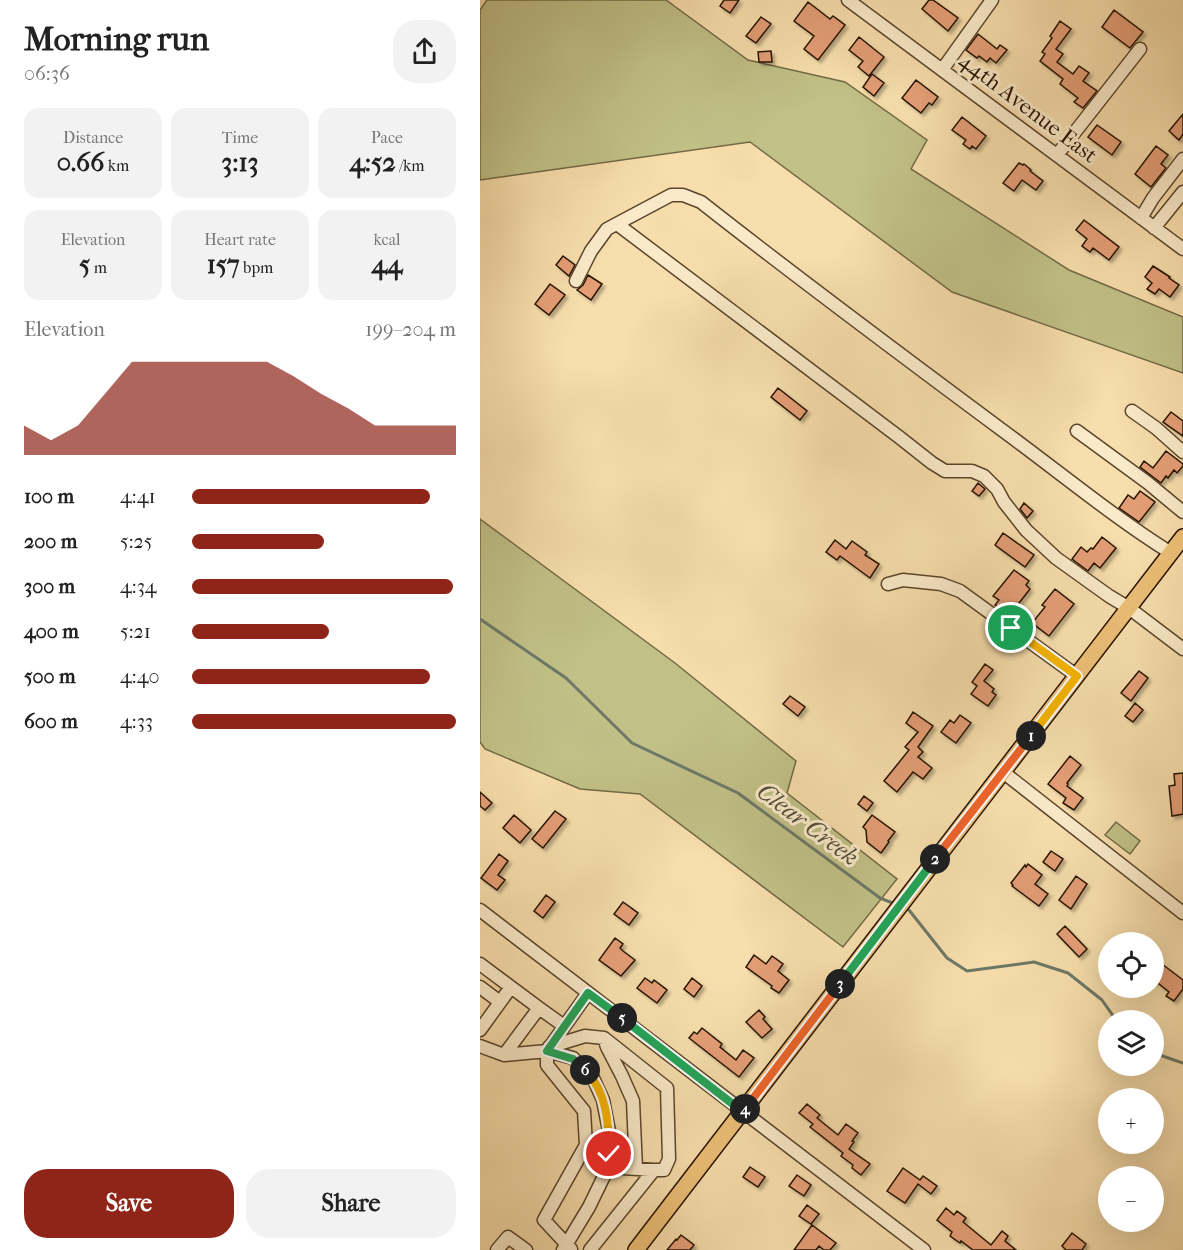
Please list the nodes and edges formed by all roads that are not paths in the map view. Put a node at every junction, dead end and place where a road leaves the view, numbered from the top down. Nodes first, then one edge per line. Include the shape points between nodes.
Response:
1 (848, 0) edge
2 (992, 0) edge
3 (1140, 49) dead end
4 (942, 70) junction
5 (1057, 155) junction
6 (1183, 159) edge
7 (1183, 192) edge
8 (1141, 218) junction
9 (617, 224) junction
10 (1154, 228) junction
11 (1183, 249) edge
12 (576, 281) dead end
13 (1132, 411) dead end
14 (1077, 431) dead end
15 (1183, 452) edge
16 (1183, 512) edge
17 (1183, 537) edge
18 (1171, 553) junction
19 (888, 584) dead end
20 (1129, 608) junction
21 (1183, 649) edge
22 (1077, 676) junction
23 (1003, 772) junction
24 (480, 910) edge
25 (1183, 914) edge
26 (480, 964) edge
27 (480, 987) edge
28 (511, 987) junction
29 (588, 993) junction
30 (500, 1002) junction
31 (539, 1008) junction
32 (485, 1013) edge
33 (564, 1026) junction
34 (480, 1030) edge
35 (604, 1038) junction
36 (480, 1046) edge
37 (548, 1049) junction
38 (504, 1054) junction
39 (743, 1112) junction
40 (606, 1167) junction
41 (636, 1169) junction
42 (654, 1170) junction
43 (567, 1248) edge
44 (497, 1250) edge
45 (526, 1250) edge
46 (590, 1250) edge
47 (636, 1250) edge
48 (924, 1250) edge

1 - 4 street, 44th Avenue East
2 - 4 street
3 - 5 street
4 - 5 street, 44th Avenue East
5 - 8 street, 44th Avenue East
6 - 8 street
7 - 10 street
8 - 10 street, 44th Avenue East
9 - 12 street via 607,229 591,251
9 - 18 street via 671,195 701,202 1139,533
9 - 20 street via 932,463 945,471 972,471 984,476 1026,530 1056,558
10 - 11 street, 44th Avenue East
13 - 15 street
14 - 16 street
17 - 18 main road
18 - 20 main road
19 - 22 street via 903,580 941,584 960,591
20 - 21 street
20 - 22 main road
22 - 23 main road
23 - 25 street
23 - 39 main road
24 - 29 street
26 - 28 street
27 - 30 street
28 - 30 street
28 - 31 street
29 - 33 street
29 - 39 street
30 - 32 street
31 - 33 street
31 - 38 street
32 - 34 street
33 - 37 street
35 - 37 street via 585,1036
35 - 41 street via 633,1101
35 - 42 street via 667,1088 669,1159 664,1170
36 - 38 street
37 - 38 street
37 - 40 street via 573,1059 593,1078 603,1100 609,1131
37 - 43 street via 548,1065 584,1111 586,1145 544,1220
39 - 47 main road
39 - 48 street
40 - 41 street
40 - 43 street
41 - 42 street
42 - 46 street
44 - 45 street via 508,1237

